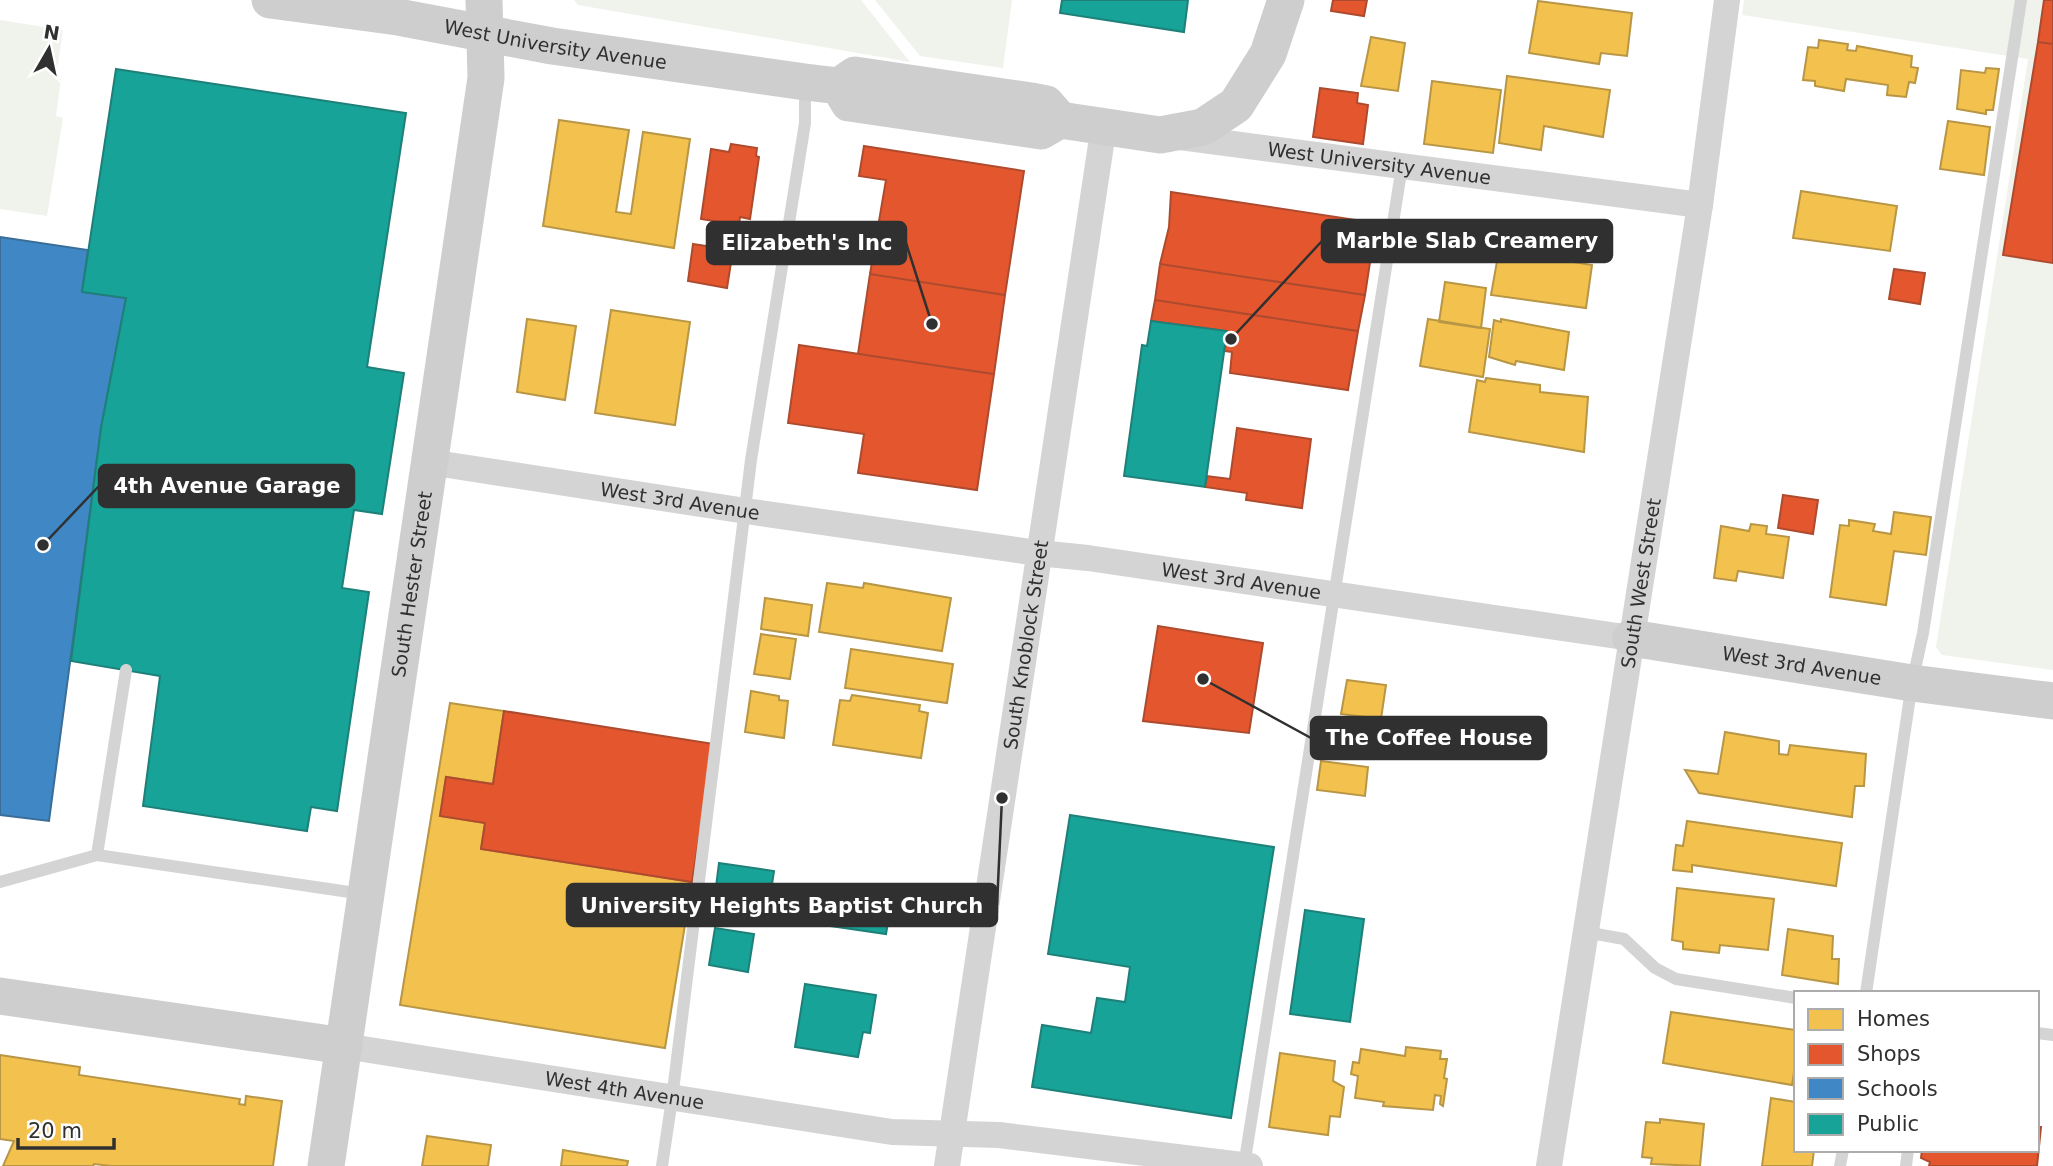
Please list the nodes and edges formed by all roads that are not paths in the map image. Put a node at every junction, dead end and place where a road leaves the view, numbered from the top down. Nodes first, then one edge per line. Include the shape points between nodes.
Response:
1 (270, 0) edge
2 (1286, 0) edge
3 (1727, 0) edge
4 (2021, 0) edge
5 (484, 17) edge
6 (822, 84) junction
7 (1104, 125) junction
8 (1160, 135) junction
9 (1402, 166) junction
10 (1700, 205) junction
11 (429, 462) junction
12 (746, 511) junction
13 (1038, 553) junction
14 (1335, 594) junction
15 (1631, 638) junction
16 (126, 670) dead end
17 (1912, 683) junction
18 (2053, 701) edge
19 (97, 855) junction
20 (0, 882) edge
21 (366, 894) junction
22 (1585, 932) junction
23 (1866, 991) edge
24 (0, 996) edge
25 (1794, 998) edge
26 (344, 1046) junction
27 (672, 1099) junction
28 (953, 1133) junction
29 (326, 1166) edge
30 (662, 1166) edge
31 (947, 1166) edge
32 (1244, 1166) edge
33 (1250, 1166) edge
34 (1549, 1166) edge

1 - 5 street, West University Avenue via 398,18
2 - 8 street via 1268,54 1236,104 1203,127
3 - 10 street, South West Street
4 - 17 lane
5 - 6 street, West University Avenue via 552,46
5 - 11 street, South Hester Street via 486,78
6 - 7 street, West University Avenue via 855,75 1046,104 1060,120
6 - 12 lane via 806,123
7 - 8 street, West University Avenue
7 - 13 street, South Knoblock Street
8 - 9 street, West University Avenue
9 - 10 street, West University Avenue
9 - 14 lane
10 - 15 street, South West Street
11 - 12 street, West 3rd Avenue
11 - 21 street, South Hester Street
12 - 13 street, West 3rd Avenue
12 - 27 lane
13 - 14 street, West 3rd Avenue
13 - 28 street, South Knoblock Street
14 - 15 street, West 3rd Avenue
14 - 32 lane
15 - 17 street, West 3rd Avenue
15 - 22 street, South West Street
16 - 19 lane
17 - 18 street, West 3rd Avenue
17 - 23 lane
19 - 20 lane
19 - 21 lane
21 - 26 street, South Hester Street
22 - 25 lane via 1624,939 1655,968 1676,979
22 - 34 street, South West Street
24 - 26 street, West 4th Avenue
26 - 27 street, West 4th Avenue
26 - 29 street, South Hester Street
27 - 28 street, West 4th Avenue via 892,1132
27 - 30 lane
28 - 31 street, South Knoblock Street
28 - 32 street, West 4th Avenue
32 - 33 street, West 4th Avenue

